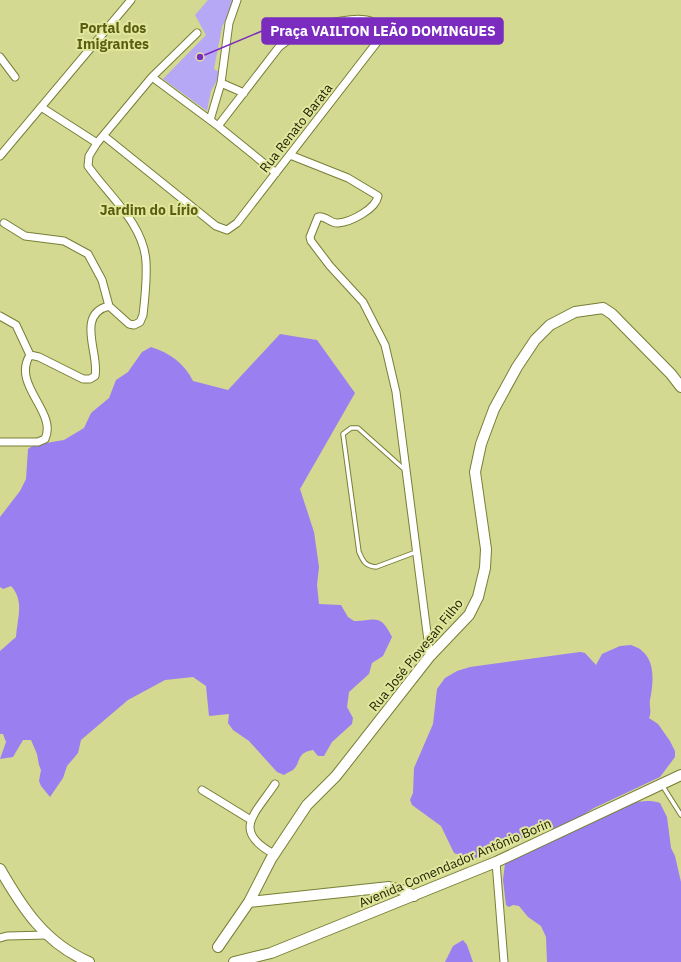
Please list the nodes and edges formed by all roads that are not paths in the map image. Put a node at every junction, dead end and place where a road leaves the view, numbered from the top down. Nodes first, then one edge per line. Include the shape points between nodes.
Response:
1 (131, 0) edge
2 (237, 0) edge
3 (197, 33) dead end
4 (0, 57) edge
5 (15, 77) dead end
6 (152, 77) junction
7 (221, 83) junction
8 (244, 93) junction
9 (41, 107) junction
10 (210, 120) junction
11 (218, 126) junction
12 (104, 136) junction
13 (97, 143) junction
14 (290, 155) junction
15 (0, 156) edge
16 (276, 173) junction
17 (4, 223) dead end
18 (109, 306) junction
19 (0, 316) edge
20 (30, 355) junction
21 (681, 387) edge
22 (0, 442) edge
23 (406, 470) junction
24 (417, 552) junction
25 (430, 656) junction
26 (681, 775) edge
27 (275, 784) dead end
28 (661, 784) junction
29 (202, 790) dead end
30 (681, 815) edge
31 (251, 820) junction
32 (274, 854) junction
33 (496, 862) junction
34 (0, 869) edge
35 (414, 896) junction
36 (249, 902) junction
37 (47, 935) junction
38 (0, 938) edge
39 (218, 947) dead end
40 (78, 959) edge
41 (89, 962) edge
42 (234, 962) edge
43 (504, 962) edge

1 - 9 street
2 - 7 street via 229,23
3 - 6 street
4 - 5 street
6 - 10 street
6 - 12 street
7 - 8 street
7 - 10 street
8 - 11 street
8 - 14 street, Rua Renato Barata via 280,47 290,38 306,30 325,24 364,19 374,22 379,27 381,37
9 - 13 street
9 - 15 street
10 - 11 street
11 - 16 street
12 - 13 street
12 - 16 street, Rua Renato Barata via 216,226 227,230 237,223
13 - 18 street via 89,156 88,166 118,202 136,231 146,261 143,315 140,322 134,325 124,321
14 - 16 street, Rua Renato Barata
14 - 23 street via 348,178 378,196 369,210 343,222 318,217 310,237 330,266 363,302 385,345 396,392
17 - 18 street via 25,236 64,241 88,254 102,280
18 - 20 street via 103,307 95,316 90,329 91,346 96,362 94,376 90,379 83,379
19 - 20 street via 16,325
20 - 22 street via 26,361 25,371 28,384 48,426 48,434 45,439 38,442
21 - 25 street, Rua José Piovesan Filho via 612,314 603,308 575,312 550,325 535,340 494,409 481,444 475,472 485,568 478,597 469,615
23 - 24 street
23 - 24 lane via 358,428 351,428 343,434 359,552 364,562 369,567 376,567
24 - 25 street
25 - 32 street, Rua José Piovesan Filho via 336,776 307,805
26 - 28 street, Avenida Comendador Antônio Borin
27 - 31 street
28 - 30 lane
28 - 33 street, Avenida Comendador Antônio Borin
29 - 31 street
31 - 32 street via 249,831 253,838
32 - 36 street, Rua José Piovesan Filho
33 - 35 street, Avenida Comendador Antônio Borin
33 - 43 street
34 - 37 street via 17,900
35 - 36 street via 389,887
35 - 42 street, Avenida Comendador Antônio Borin via 271,954
36 - 39 street, Rua José Piovesan Filho
37 - 38 street
37 - 40 street
40 - 41 street

